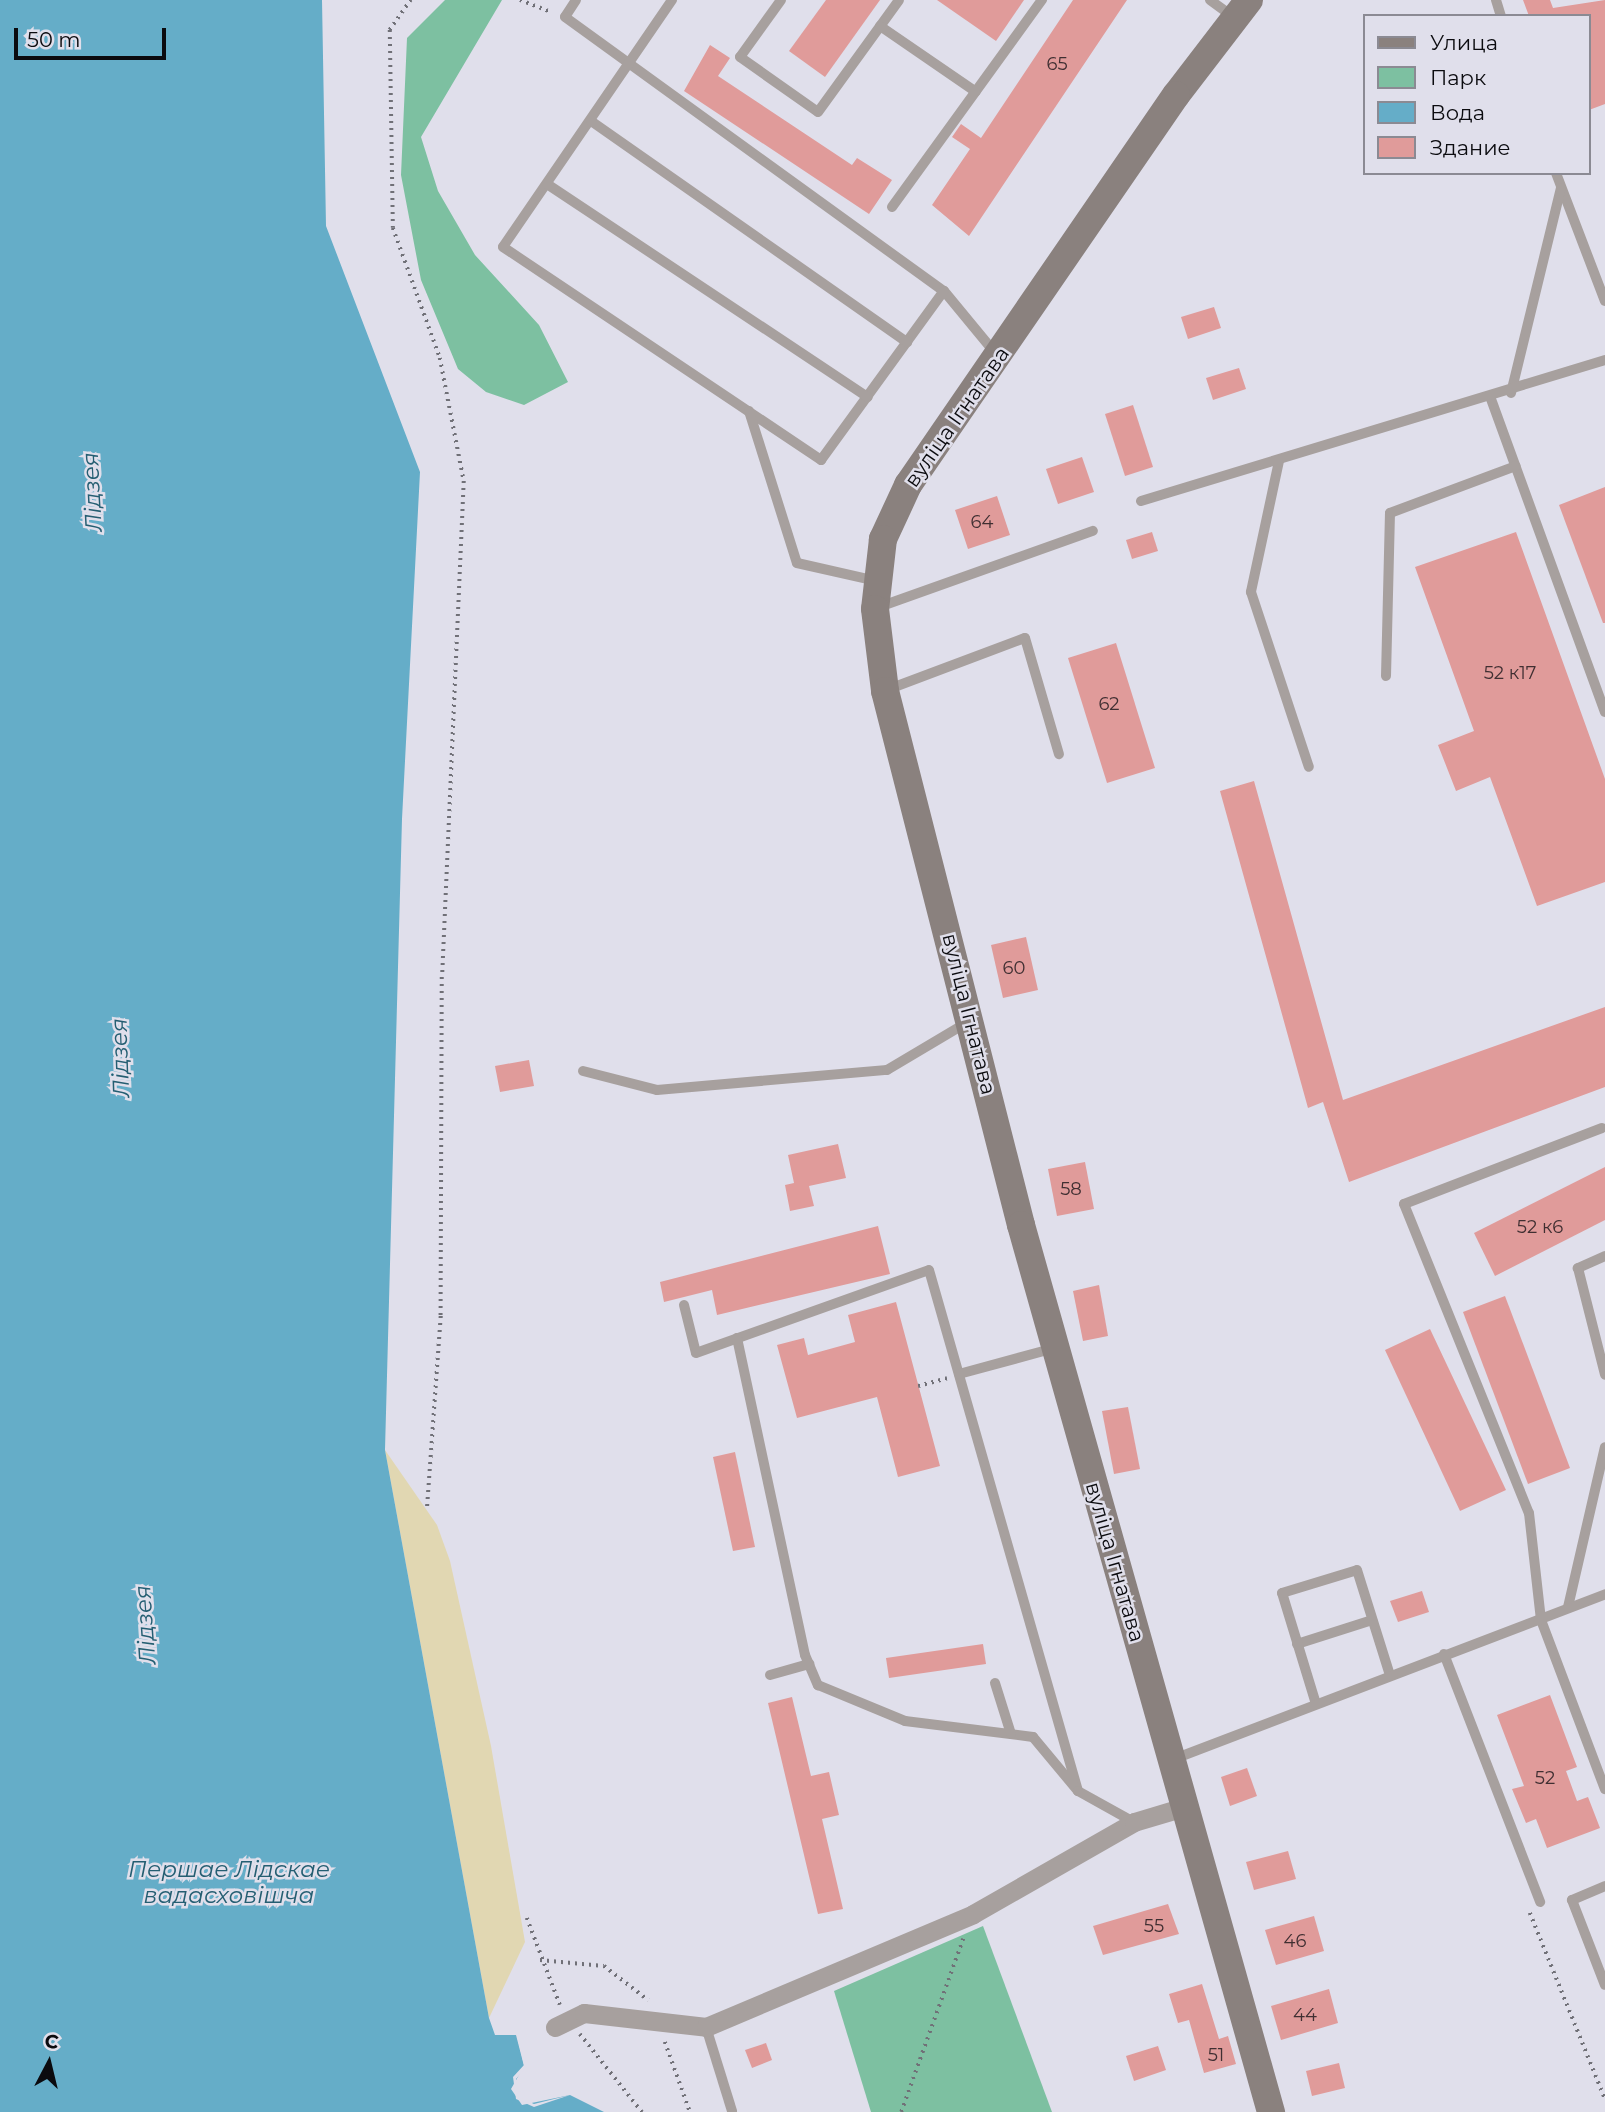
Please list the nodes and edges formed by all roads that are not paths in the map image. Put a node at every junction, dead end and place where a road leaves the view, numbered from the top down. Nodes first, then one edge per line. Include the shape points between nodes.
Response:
1 (576, 0) edge
2 (672, 0) edge
3 (781, 0) edge
4 (899, 0) edge
5 (1042, 0) edge
6 (1210, 0) edge
7 (1242, 9) edge
8 (880, 26) junction
9 (630, 64) junction
10 (976, 92) junction
11 (591, 121) junction
12 (1557, 175) edge
13 (547, 184) junction
14 (1561, 188) junction
15 (892, 207) dead end
16 (944, 291) junction
17 (1605, 301) edge
18 (907, 341) junction
19 (1000, 359) junction
20 (1605, 360) edge
21 (1511, 393) junction
22 (868, 397) junction
23 (1491, 398) junction
24 (749, 411) junction
25 (1279, 461) junction
26 (1516, 466) junction
27 (1141, 501) dead end
28 (1093, 531) dead end
29 (876, 595) junction
30 (1386, 676) dead end
31 (885, 691) junction
32 (1605, 712) edge
33 (1059, 754) dead end
34 (1309, 767) dead end
35 (972, 1019) junction
36 (583, 1071) dead end
37 (1602, 1128) dead end
38 (1605, 1256) edge
39 (684, 1306) dead end
40 (737, 1338) junction
41 (1055, 1348) junction
42 (959, 1374) junction
43 (1605, 1375) edge
44 (1605, 1447) edge
45 (1605, 1594) edge
46 (1568, 1607) junction
47 (1373, 1620) junction
48 (1541, 1620) junction
49 (1297, 1644) junction
50 (1444, 1654) junction
51 (808, 1664) junction
52 (770, 1675) dead end
53 (1390, 1675) junction
54 (995, 1683) dead end
55 (1316, 1704) junction
56 (1011, 1734) junction
57 (1171, 1760) junction
58 (1605, 1789) edge
59 (1078, 1791) junction
60 (1184, 1807) junction
61 (1134, 1822) junction
62 (1605, 1886) edge
63 (1540, 1902) dead end
64 (1605, 1984) edge
65 (555, 2027) dead end
66 (706, 2027) junction
67 (732, 2111) edge
68 (1271, 2112) edge

1 - 9 lane via 565,17
2 - 9 lane
3 - 8 lane via 740,57 818,113
4 - 8 lane
5 - 10 lane
6 - 7 lane
7 - 19 street, вуліца Ігнатава via 1175,95
8 - 10 lane
9 - 11 lane
9 - 16 lane
10 - 15 lane
11 - 13 lane
11 - 18 lane
12 - 14 lane
13 - 22 lane
13 - 24 lane via 503,247
14 - 17 lane
14 - 21 lane
16 - 18 lane
16 - 19 lane
18 - 22 lane
19 - 29 street, вуліца Ігнатава via 908,485 883,539
20 - 21 lane
21 - 23 lane
22 - 24 lane via 821,460
23 - 25 lane
23 - 26 lane
24 - 29 lane via 797,563
25 - 27 lane
25 - 34 lane via 1251,592
26 - 30 lane via 1390,513
26 - 32 lane
28 - 29 lane
29 - 31 street, вуліца Ігнатава
31 - 33 lane via 1025,638
31 - 35 street, вуліца Ігнатава
35 - 36 lane via 887,1070 657,1090
35 - 41 street, вуліца Ігнатава
37 - 48 lane via 1404,1205 1529,1513
38 - 43 lane via 1578,1268
39 - 40 lane via 696,1353
40 - 42 lane via 929,1270
40 - 51 lane
41 - 42 lane
41 - 57 street, вуліца Ігнатава
42 - 59 lane
44 - 46 lane
45 - 46 lane
46 - 48 lane
47 - 49 lane
47 - 49 lane via 1357,1570 1294,1589 1282,1593
47 - 53 lane
48 - 50 lane
48 - 58 lane
49 - 55 lane
50 - 53 lane
50 - 63 lane
51 - 52 lane
51 - 56 lane via 818,1685 905,1721
53 - 55 lane
54 - 56 lane
55 - 57 lane
56 - 59 lane via 1032,1737
57 - 60 street, вуліца Ігнатава
59 - 61 lane
60 - 61 street
60 - 68 street, вуліца Ігнатава
61 - 66 street via 973,1914
62 - 64 lane via 1572,1900
65 - 66 street via 584,2013
66 - 67 lane

